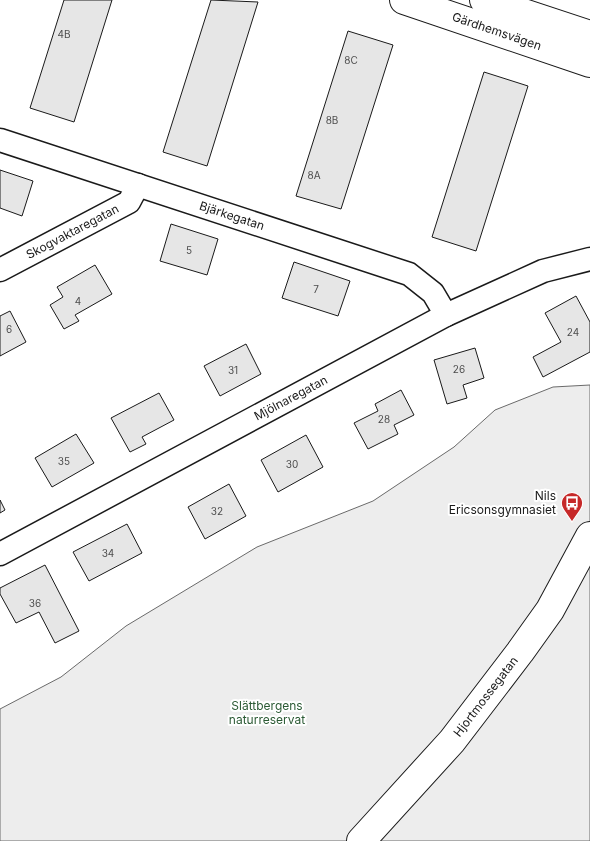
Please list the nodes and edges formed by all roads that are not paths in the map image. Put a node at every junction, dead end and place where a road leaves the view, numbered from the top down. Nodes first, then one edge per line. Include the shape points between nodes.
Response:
1 (404, 0) edge
2 (484, 0) edge
3 (590, 35) edge
4 (590, 63) edge
5 (0, 140) edge
6 (138, 185) junction
7 (590, 258) edge
8 (0, 270) edge
9 (446, 315) junction
10 (590, 536) edge
11 (0, 554) edge
12 (361, 841) edge

1 - 4 street, Gärdhemsvägen
2 - 3 street, Gärdhemsvägen
5 - 6 street, Bjärkegatan
6 - 8 street, Skogvaktaregatan via 129,202
6 - 9 street, Bjärkegatan via 409,274 433,293
7 - 9 street, Mjölnaregatan via 543,271
9 - 11 street, Mjölnaregatan
10 - 12 street, Hjortmossegatan via 550,610 520,652 452,742

